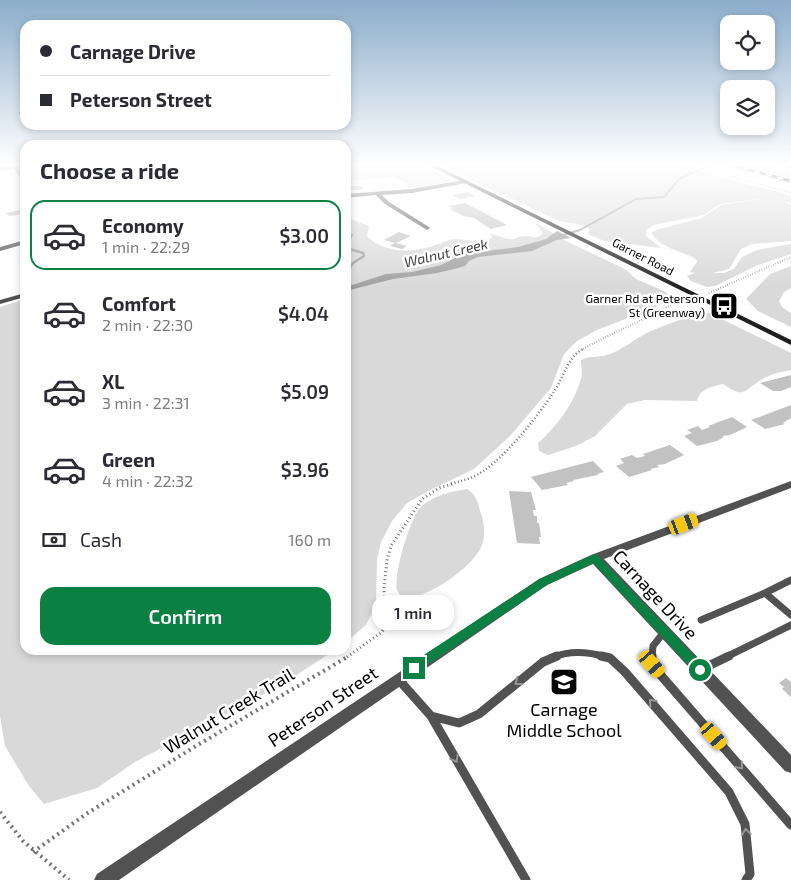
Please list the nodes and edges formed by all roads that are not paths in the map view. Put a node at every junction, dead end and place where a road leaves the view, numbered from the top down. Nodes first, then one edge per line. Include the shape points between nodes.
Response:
1 (392, 206) edge
2 (514, 206) edge
3 (427, 228) dead end
4 (20, 243) edge
5 (0, 249) edge
6 (20, 296) edge
7 (0, 302) edge
8 (791, 343) edge
9 (791, 484) edge
10 (595, 558) junction
11 (791, 580) edge
12 (765, 593) junction
13 (791, 615) edge
14 (702, 620) dead end
15 (791, 625) edge
16 (664, 632) junction
17 (700, 670) junction
18 (398, 679) junction
19 (430, 716) junction
20 (791, 766) edge
21 (791, 825) edge
22 (103, 880) edge
23 (526, 880) edge
24 (746, 880) edge

1 - 3 street
2 - 8 main road, Garner Road
4 - 5 street
6 - 7 street
9 - 10 street, Peterson Street
10 - 16 street, Carnage Drive
10 - 18 street, Peterson Street via 543,582
11 - 12 lane
12 - 13 lane
12 - 14 lane
15 - 17 lane
16 - 17 street, Carnage Drive
16 -> 21 lane via 653,646 652,664
17 - 20 street, Carnage Drive
18 - 19 lane
18 - 22 street, Peterson Street
19 -> 23 lane
24 -> 19 lane via 750,874 745,824 729,792 610,658 587,653 560,654 544,662 479,714 459,723

